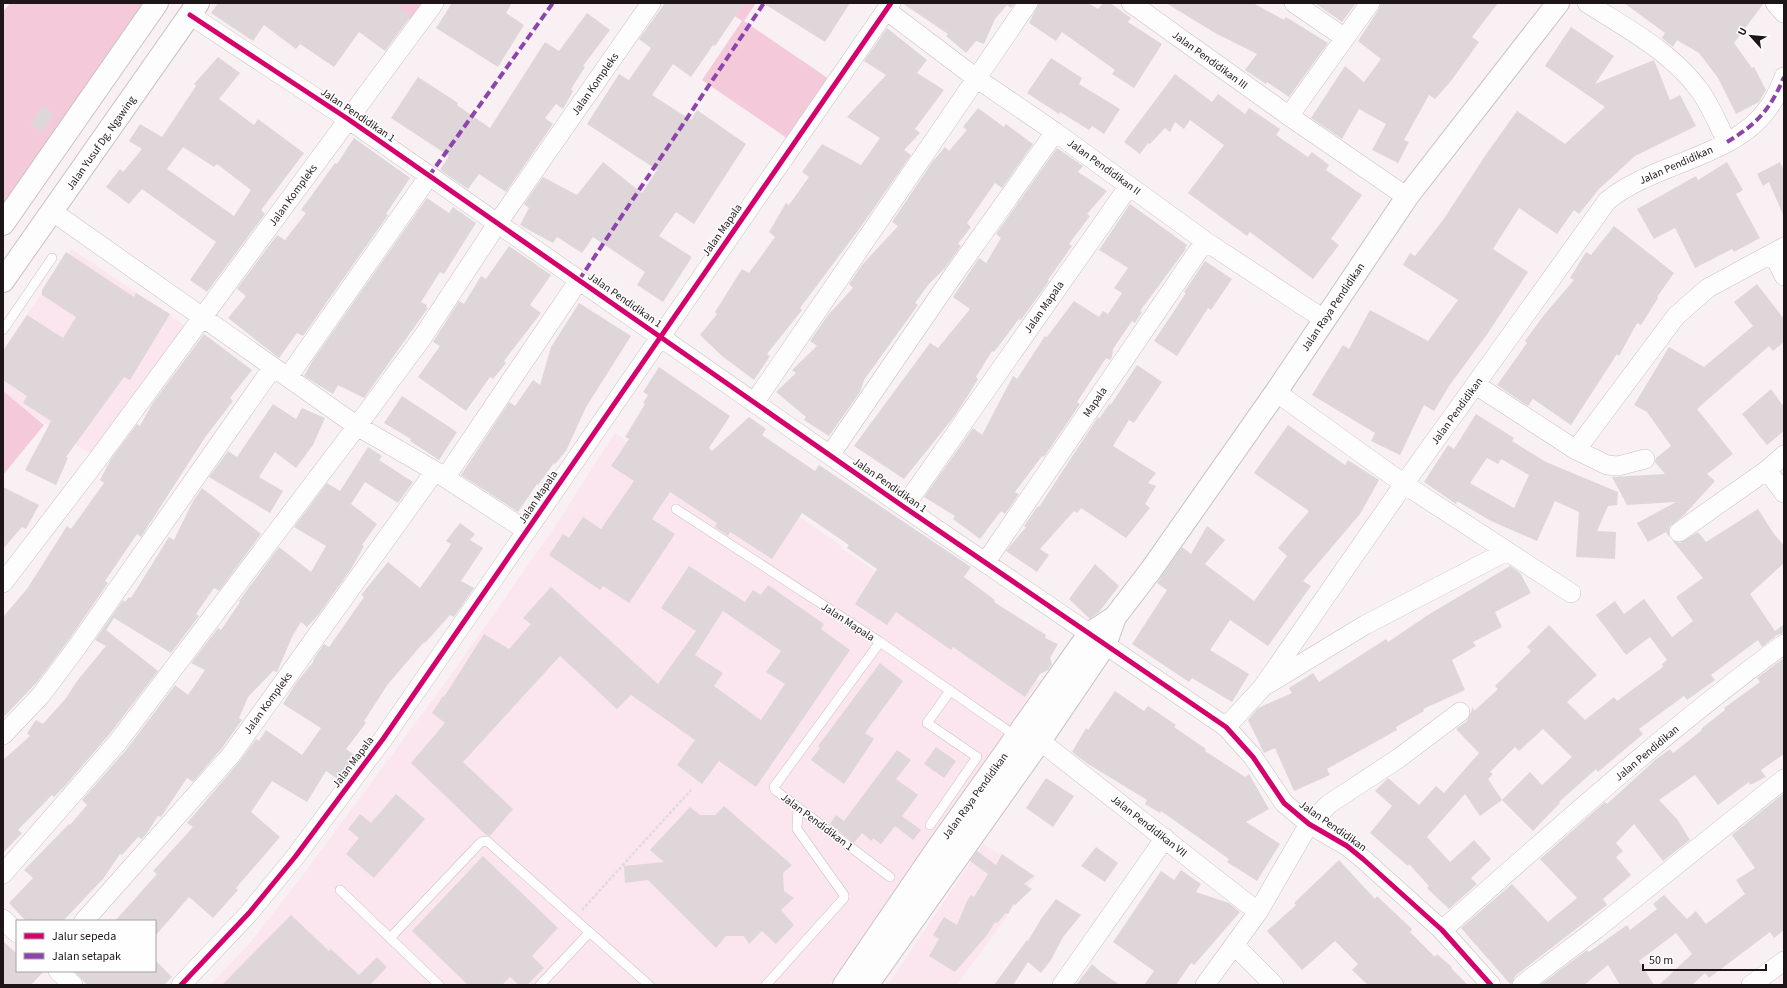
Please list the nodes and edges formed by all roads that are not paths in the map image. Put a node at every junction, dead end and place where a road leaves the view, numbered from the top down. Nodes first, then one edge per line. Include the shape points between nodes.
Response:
1 (157, 3) edge
2 (434, 3) edge
3 (651, 3) edge
4 (1028, 3) edge
5 (1131, 3) edge
6 (1294, 3) edge
7 (1370, 3) edge
8 (1558, 3) edge
9 (1587, 3) edge
10 (1775, 3) edge
11 (888, 7) edge
12 (194, 9) edge
13 (1784, 13) edge
14 (1345, 38) junction
15 (1784, 77) edge
16 (976, 78) junction
17 (1289, 116) junction
18 (348, 119) junction
19 (1055, 132) junction
20 (1727, 142) junction
21 (429, 176) junction
22 (1129, 186) junction
23 (25, 193) junction
24 (1407, 197) junction
25 (53, 212) junction
26 (3, 224) edge
27 (498, 224) junction
28 (1205, 241) junction
29 (1779, 250) edge
30 (52, 258) dead end
31 (1784, 276) edge
32 (579, 280) junction
33 (3, 281) edge
34 (203, 318) junction
35 (1325, 320) junction
36 (3, 330) edge
37 (660, 337) junction
38 (280, 372) junction
39 (1476, 385) junction
40 (1276, 392) junction
41 (754, 403) junction
42 (357, 426) junction
43 (1576, 450) junction
44 (830, 455) junction
45 (1784, 455) edge
46 (1645, 459) dead end
47 (1767, 470) junction
48 (440, 474) junction
49 (1404, 484) junction
50 (1784, 493) edge
51 (904, 507) junction
52 (676, 509) dead end
53 (527, 531) junction
54 (1679, 532) dead end
55 (1507, 551) junction
56 (985, 563) junction
57 (3, 583) edge
58 (1570, 592) dead end
59 (1097, 639) junction
60 (880, 642) junction
61 (1784, 644) edge
62 (1262, 688) junction
63 (950, 690) junction
64 (1460, 712) dead end
65 (1226, 727) junction
66 (3, 735) edge
67 (1018, 737) junction
68 (1040, 741) junction
69 (975, 778) junction
70 (1784, 779) edge
71 (798, 807) junction
72 (1309, 824) junction
73 (930, 825) dead end
74 (1165, 838) junction
75 (3, 874) edge
76 (890, 877) dead end
77 (340, 890) dead end
78 (1258, 912) junction
79 (3, 920) edge
80 (85, 920) edge
81 (1442, 930) junction
82 (16, 932) edge
83 (589, 933) junction
84 (390, 938) junction
85 (1235, 946) junction
86 (1784, 961) edge
87 (59, 972) edge
88 (852, 984) edge
89 (73, 985) edge
90 (181, 985) edge
91 (438, 985) edge
92 (540, 985) edge
93 (649, 985) edge
94 (766, 985) edge
95 (1062, 985) edge
96 (1205, 985) edge
97 (1274, 985) edge
98 (1491, 985) edge
99 (1522, 985) edge
100 (1751, 985) edge

1 - 23 street
2 - 18 street, Jalan Kompleks
3 - 27 street, Jalan Kompleks
4 - 16 street
5 - 17 street, Jalan Pendidikan III
6 - 14 street
7 - 14 street
8 - 24 street, Jalan Raya Pendidikan
9 - 20 street via 1675,63 1699,90
10 - 13 street
11 - 16 street, Jalan Pendidikan II
11 - 37 street, Jalan Mapala
12 - 18 street, Jalan Pendidikan 1
12 - 25 street, Jalan Yusuf Dg. Ngawing
14 - 17 street
15 - 20 street, Jalan Pendidikan via 1777,94 1762,116
16 - 19 street, Jalan Pendidikan II
16 - 41 street
17 - 24 street, Jalan Pendidikan III
18 - 21 street, Jalan Pendidikan 1
18 - 34 street, Jalan Kompleks
19 - 22 street, Jalan Pendidikan II
19 - 44 street
20 - 39 street, Jalan Pendidikan via 1644,179 1608,201
21 - 27 street, Jalan Pendidikan 1
21 - 38 street
22 - 28 street, Jalan Pendidikan II
22 - 51 street, Jalan Mapala
23 - 25 street
23 - 26 street
24 - 35 street, Jalan Raya Pendidikan
25 - 33 street, Jalan Yusuf Dg. Ngawing
25 - 34 street
27 - 32 street, Jalan Pendidikan 1
27 - 42 street, Jalan Kompleks via 422,338
28 - 35 street, Jalan Pendidikan II
28 - 56 street, Mapala
29 - 31 street
29 - 43 street via 1708,288 1676,316
30 - 36 lane
32 - 37 street, Jalan Pendidikan 1
32 - 48 street, Jalan Kompleks
34 - 38 street
34 - 57 street, Jalan Kompleks
35 - 40 street, Jalan Raya Pendidikan
37 - 41 street, Jalan Pendidikan 1
37 - 53 street, Jalan Mapala
38 - 42 street
38 - 66 street via 41,695
39 - 43 street
39 - 49 street, Jalan Pendidikan
40 - 49 street
40 - 59 street, Jalan Raya Pendidikan via 1151,570
41 - 44 street, Jalan Pendidikan 1
42 - 48 street
42 - 75 street, Jalan Kompleks via 117,743
43 - 46 street via 1612,466
44 - 51 street, Jalan Pendidikan 1
45 - 47 street
47 - 50 street
47 - 54 street
48 - 53 street
48 - 80 street, Jalan Kompleks via 231,755
49 - 55 street
49 - 62 street, Jalan Pendidikan
51 - 56 street, Jalan Pendidikan 1
52 - 60 lane, Jalan Mapala
53 - 90 street, Jalan Mapala via 383,738 295,857 249,913
55 - 58 street
55 - 62 street via 1365,625
56 - 59 street, Jalan Pendidikan 1
59 - 65 street, Jalan Pendidikan
59 - 67 street, Jalan Raya Pendidikan
59 - 68 street, Jalan Raya Pendidikan
60 - 63 lane, Jalan Mapala
60 - 71 lane, Jalan Pendidikan 1 via 774,787
61 - 81 street, Jalan Pendidikan via 1735,680 1585,804
62 - 65 street, Jalan Pendidikan
63 - 67 lane, Jalan Mapala
63 - 69 lane via 927,723 977,757
64 - 72 street, Jalan Pendidikan via 1399,758 1337,797
65 - 72 street, Jalan Pendidikan via 1253,757 1284,803
67 - 69 street, Jalan Raya Pendidikan
68 - 74 street, Jalan Pendidikan VII
68 - 88 street, Jalan Raya Pendidikan
69 - 73 lane
69 - 88 street, Jalan Raya Pendidikan via 932,855
70 - 99 street via 1596,930
71 - 76 lane, Jalan Pendidikan 1
71 - 94 lane via 797,829 844,898
72 - 78 street, Jalan Pendidikan
72 - 81 street, Jalan Pendidikan via 1347,846
74 - 78 street, Jalan Pendidikan VII
74 - 95 street
77 - 84 lane
78 - 85 street, Jalan Pendidikan
79 - 82 street
81 - 98 street, Jalan Pendidikan
83 - 84 lane via 484,840
83 - 92 lane
83 - 93 lane
84 - 91 lane
85 - 96 street, Jalan Pendidikan
85 - 97 street
86 - 100 street
87 - 89 street

